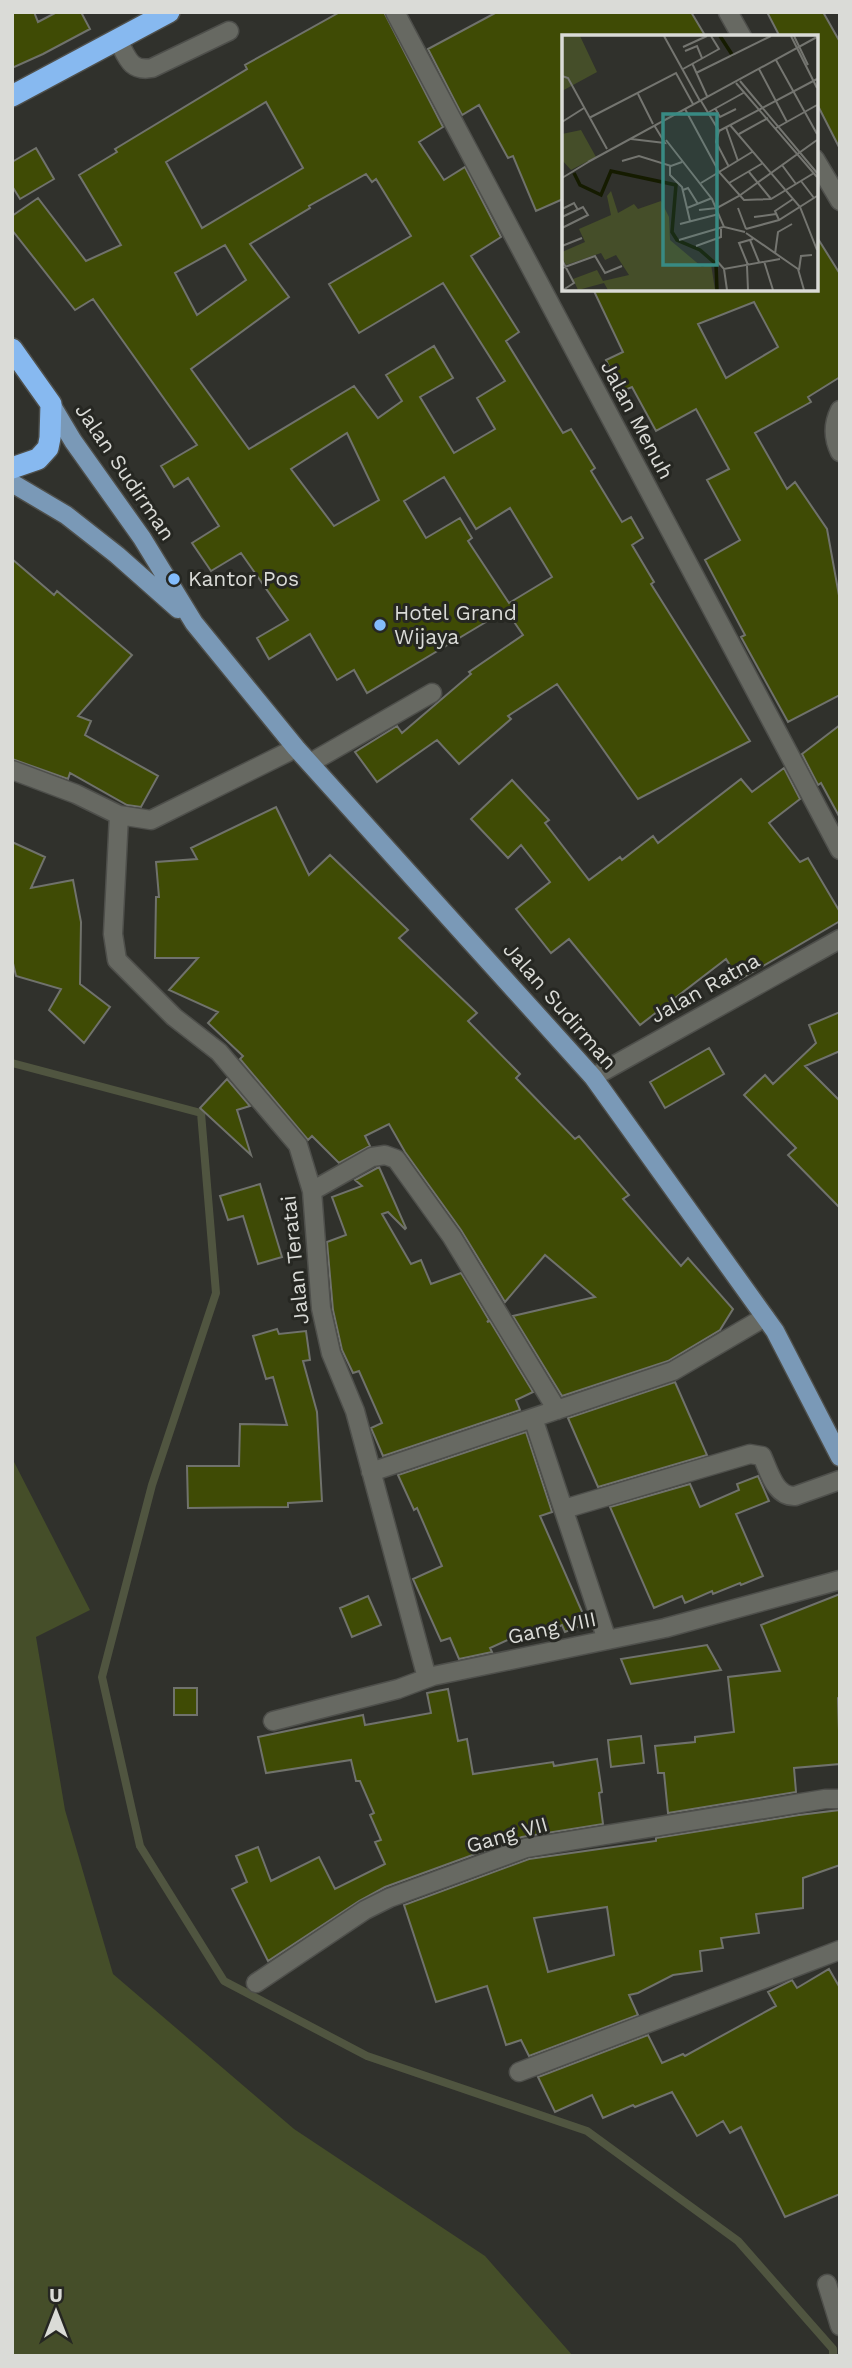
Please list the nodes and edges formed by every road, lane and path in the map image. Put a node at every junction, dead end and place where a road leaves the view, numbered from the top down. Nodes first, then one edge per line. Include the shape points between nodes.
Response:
1 (169, 12) edge
2 (395, 12) edge
3 (728, 12) edge
4 (229, 31) dead end
5 (741, 35) edge
6 (118, 40) junction
7 (12, 96) edge
8 (817, 165) edge
9 (840, 201) edge
10 (12, 349) edge
11 (51, 404) junction
12 (840, 410) edge
13 (840, 452) edge
14 (12, 468) edge
15 (12, 483) edge
16 (194, 623) junction
17 (432, 693) dead end
18 (296, 748) junction
19 (310, 763) junction
20 (12, 770) edge
21 (119, 815) junction
22 (840, 850) edge
23 (840, 939) edge
24 (593, 1077) junction
25 (312, 1191) junction
26 (765, 1317) junction
27 (556, 1410) junction
28 (533, 1418) junction
29 (840, 1457) edge
30 (371, 1472) junction
31 (840, 1480) edge
32 (564, 1509) junction
33 (840, 1580) edge
34 (607, 1640) junction
35 (427, 1678) junction
36 (273, 1721) dead end
37 (840, 1800) edge
38 (840, 1950) edge
39 (256, 1983) dead end
40 (519, 2072) dead end
41 (827, 2284) dead end
42 (840, 2326) edge

1 - 6 highway
2 - 22 street, Jalan Menuh
3 - 5 street
4 - 6 street via 142,70 134,67
6 - 7 highway
8 - 9 street
10 - 11 highway, Jalan Sudirman
11 - 14 highway via 48,449 38,459
11 - 16 main road, Jalan Sudirman
12 - 13 street via 834,431
15 - 16 main road, Jalan Sudirman via 81,527
16 - 18 main road, Jalan Sudirman
17 - 19 street
18 - 19 main road, Jalan Sudirman
18 - 21 street via 151,820
19 - 24 main road, Jalan Sudirman
20 - 21 street
21 - 25 street, Jalan Teratai via 113,934 117,960 238,1072 298,1145
23 - 24 street, Jalan Ratna
24 - 26 main road, Jalan Sudirman
25 - 27 street via 372,1157 397,1158 453,1237
25 - 30 street, Jalan Teratai via 328,1342 355,1411
26 - 27 street via 673,1371
26 - 29 main road, Jalan Sudirman
27 - 28 street
28 - 30 street
28 - 32 street
30 - 35 street, Jalan Teratai
31 - 32 street via 787,1496 780,1492 762,1456 750,1454
32 - 34 street
33 - 34 street, Gang VIII
34 - 35 street, Gang VIII
35 - 36 street, Gang VIII
37 - 39 street, Gang VII via 526,1848 389,1898
38 - 40 street
41 - 42 street

